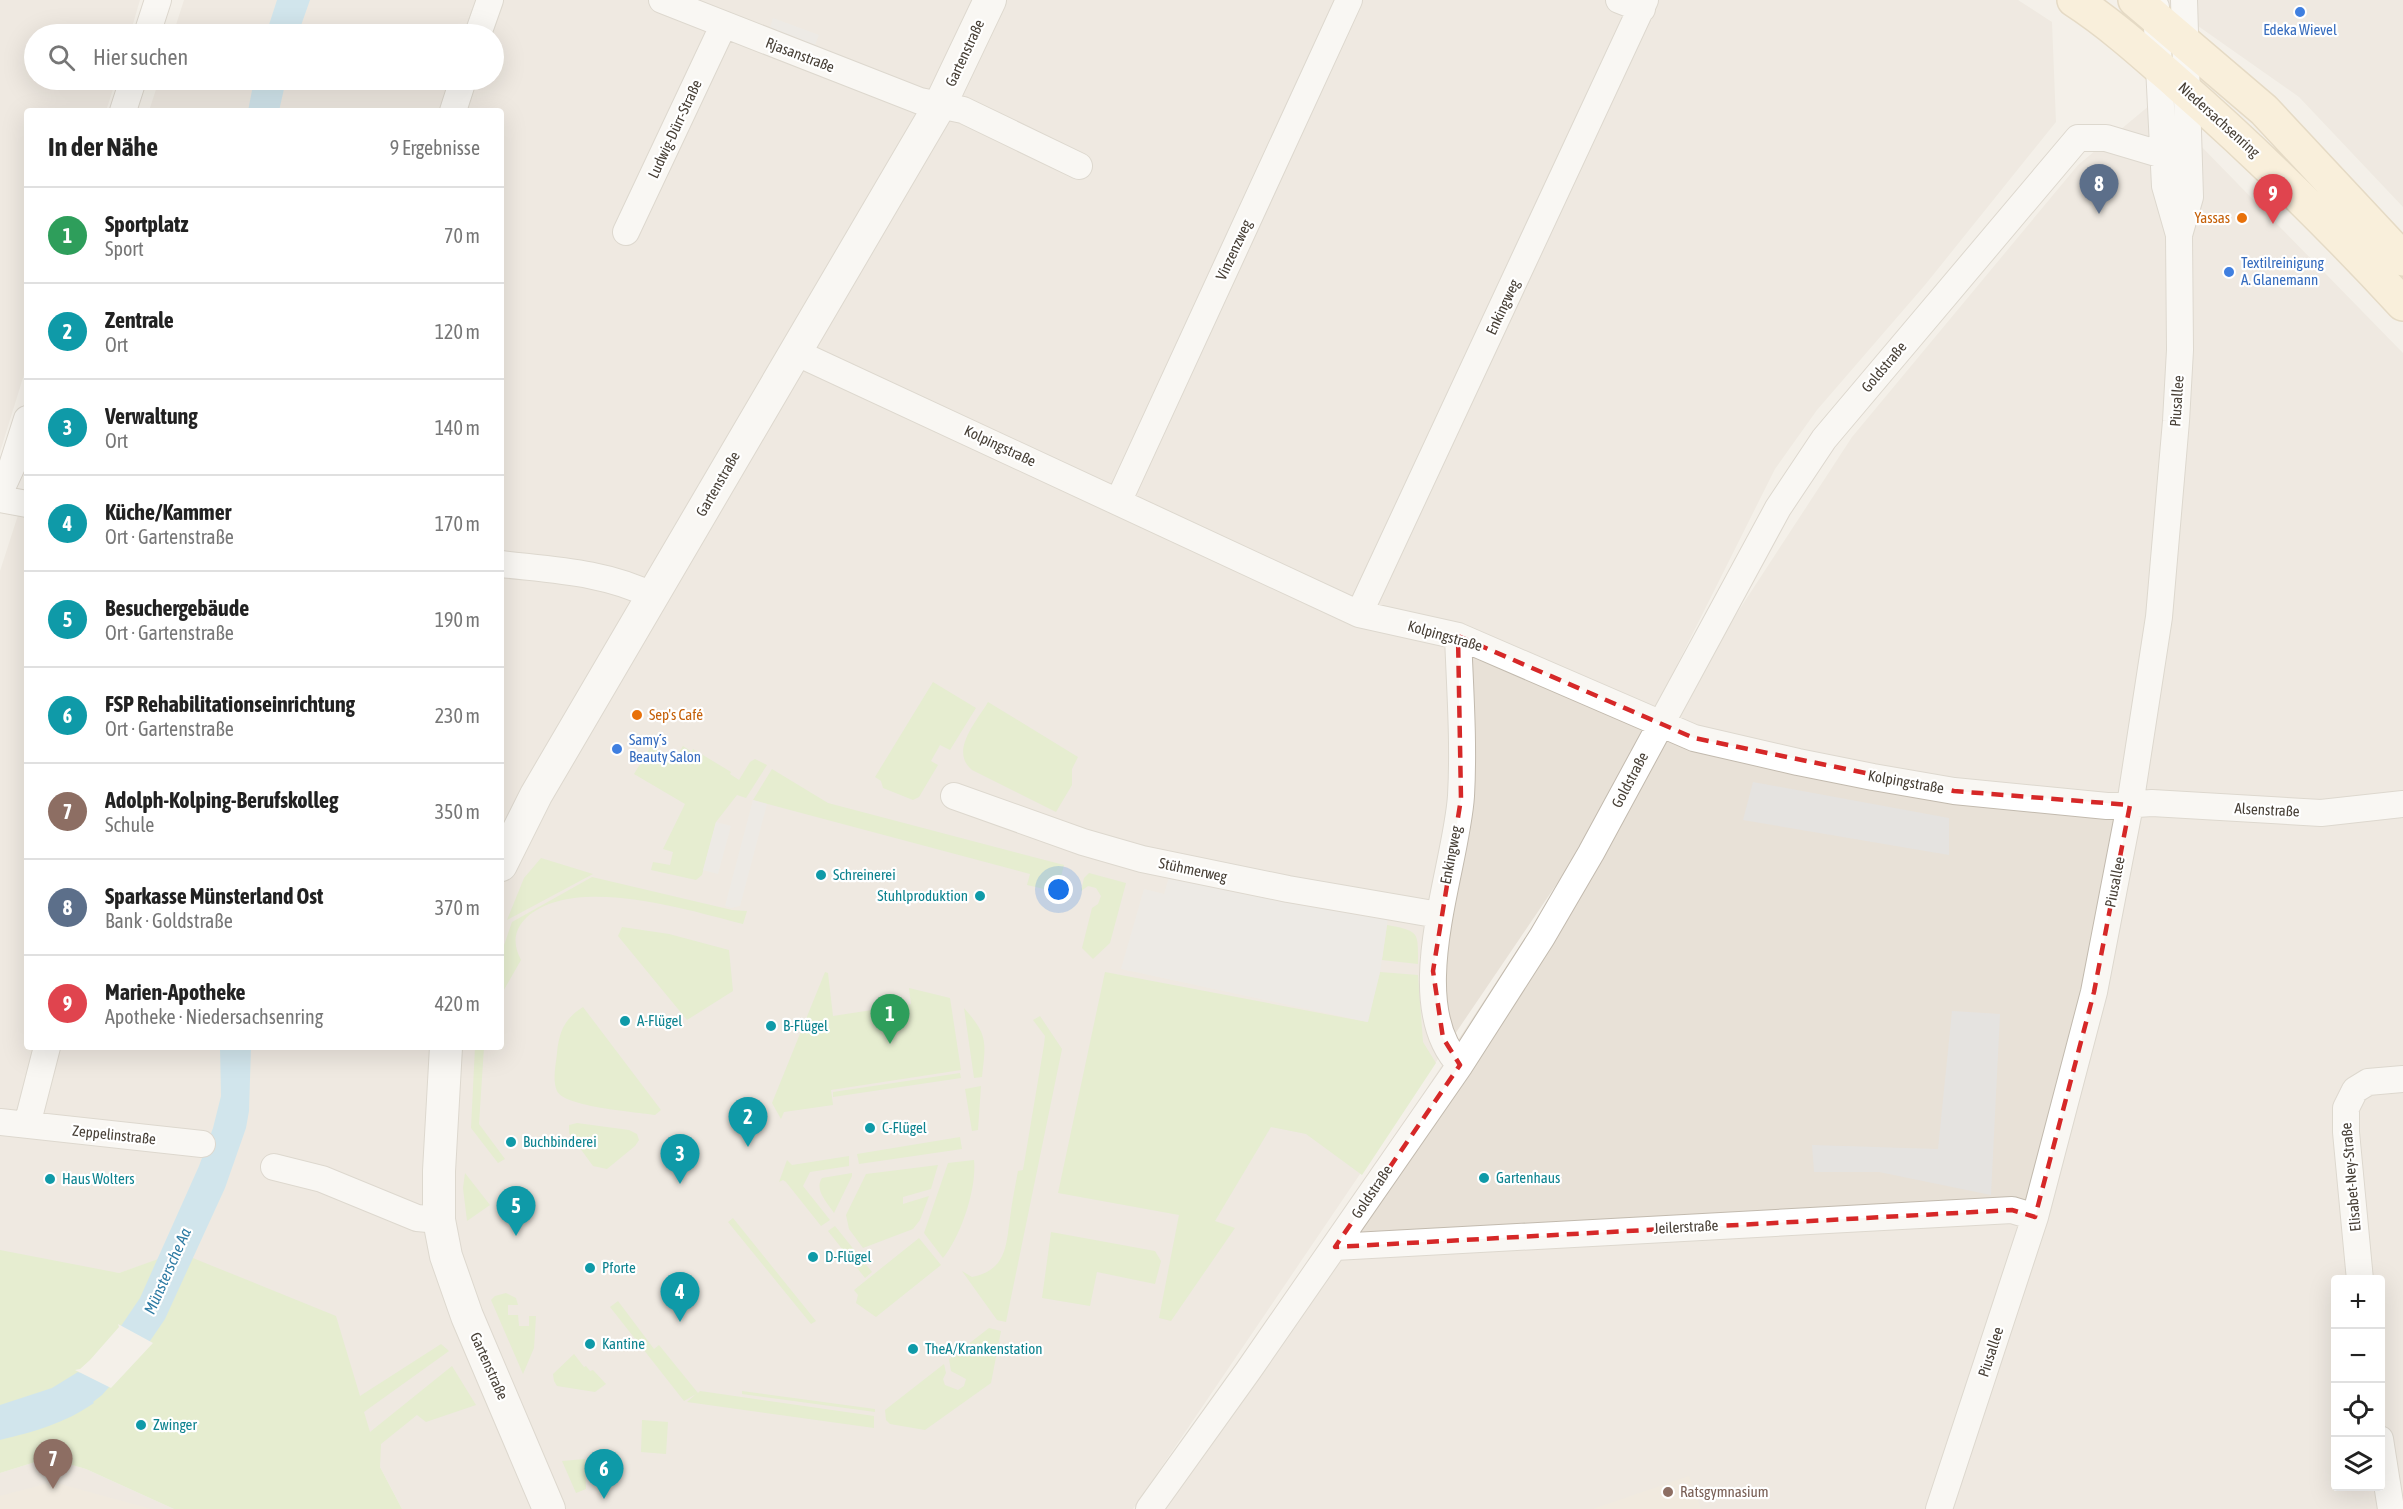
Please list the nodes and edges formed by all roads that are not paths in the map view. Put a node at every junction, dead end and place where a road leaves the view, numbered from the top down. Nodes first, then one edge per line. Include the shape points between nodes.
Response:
1 (158, 0) edge
2 (490, 0) edge
3 (662, 0) edge
4 (990, 0) edge
5 (1349, 0) edge
6 (2074, 0) edge
7 (2184, 0) edge
8 (1635, 3) edge
9 (2149, 6) edge
10 (150, 24) edge
11 (482, 24) edge
12 (723, 26) junction
13 (2186, 44) junction
14 (2158, 67) junction
15 (130, 90) edge
16 (460, 90) edge
17 (2188, 93) junction
18 (940, 105) junction
19 (124, 108) edge
20 (454, 108) edge
21 (2163, 155) junction
22 (1079, 166) dead end
23 (626, 232) dead end
24 (2179, 235) junction
25 (2403, 259) edge
26 (2403, 304) edge
27 (795, 352) junction
28 (24, 428) edge
29 (0, 492) edge
30 (0, 499) edge
31 (1119, 500) junction
32 (24, 503) edge
33 (504, 564) edge
34 (653, 596) junction
35 (1359, 614) junction
36 (1458, 636) junction
37 (1660, 723) junction
38 (954, 795) dead end
39 (2403, 804) edge
40 (2130, 805) junction
41 (504, 859) edge
42 (1439, 915) junction
43 (46, 1050) edge
44 (446, 1050) edge
45 (1460, 1065) junction
46 (2403, 1079) edge
47 (0, 1122) edge
48 (27, 1125) junction
49 (202, 1144) dead end
50 (274, 1167) dead end
51 (2035, 1217) junction
52 (440, 1220) junction
53 (1335, 1247) junction
54 (2360, 1275) edge
55 (2385, 1471) edge
56 (549, 1509) edge
57 (1149, 1509) edge
58 (1940, 1509) edge
59 (2391, 1509) edge

1 - 10 street
2 - 11 street
3 - 12 street, Rjasanstraße
4 - 18 street, Gartenstraße
5 - 31 street, Vinzenzweg
6 - 14 main road, Niedersachsenring
7 - 13 street, Piusallee
8 - 35 street, Enkingweg
9 - 13 main road
9 - 14 street, Piusallee
12 - 18 street, Rjasanstraße via 920,101
12 - 23 street, Ludwig-Dürr-Straße
13 - 17 street, Piusallee
13 - 25 main road via 2264,110
14 - 17 main road, Niedersachsenring
14 - 21 street, Piusallee
15 - 19 street
16 - 20 street
17 - 24 street, Piusallee via 2190,197
17 - 26 main road, Niedersachsenring via 2248,145
18 - 22 street, Gartenstraße via 963,110
18 - 27 street, Gartenstraße
21 - 24 street, Piusallee via 2167,198
21 - 37 street, Goldstraße via 2106,138 2078,138 2042,177 1824,439 1778,508
24 - 40 street, Piusallee via 2180,350 2175,433 2159,617
27 - 31 street, Kolpingstraße
27 - 34 street, Gartenstraße
28 - 29 street
30 - 32 street
31 - 35 street, Kolpingstraße
33 - 34 street via 593,575 631,585
34 - 41 street, Gartenstraße via 531,803
35 - 36 street, Kolpingstraße
36 - 37 street, Kolpingstraße
36 - 42 street, Enkingweg via 1461,798
37 - 40 street, Kolpingstraße via 1694,738 1873,777 1954,791
37 - 45 street, Goldstraße via 1570,891
38 - 42 street, Stühmerweg via 1142,859
39 - 40 street, Alsenstraße via 2321,813
40 - 51 street, Piusallee via 2094,992
42 - 45 street, Enkingweg via 1433,971 1437,1012 1449,1053
43 - 48 street
44 - 52 street, Gartenstraße
45 - 53 street, Goldstraße
46 - 54 street, Elisabet-Ney-Straße via 2368,1082 2355,1090 2346,1108
47 - 48 street, Zeppelinstraße
48 - 49 street, Zeppelinstraße
50 - 52 street via 322,1179 417,1218
51 - 53 street, Jeilerstraße via 2012,1210 1958,1212
51 - 58 street, Piusallee
52 - 56 street, Gartenstraße via 446,1256 467,1316
53 - 57 street, Goldstraße
55 - 59 street

